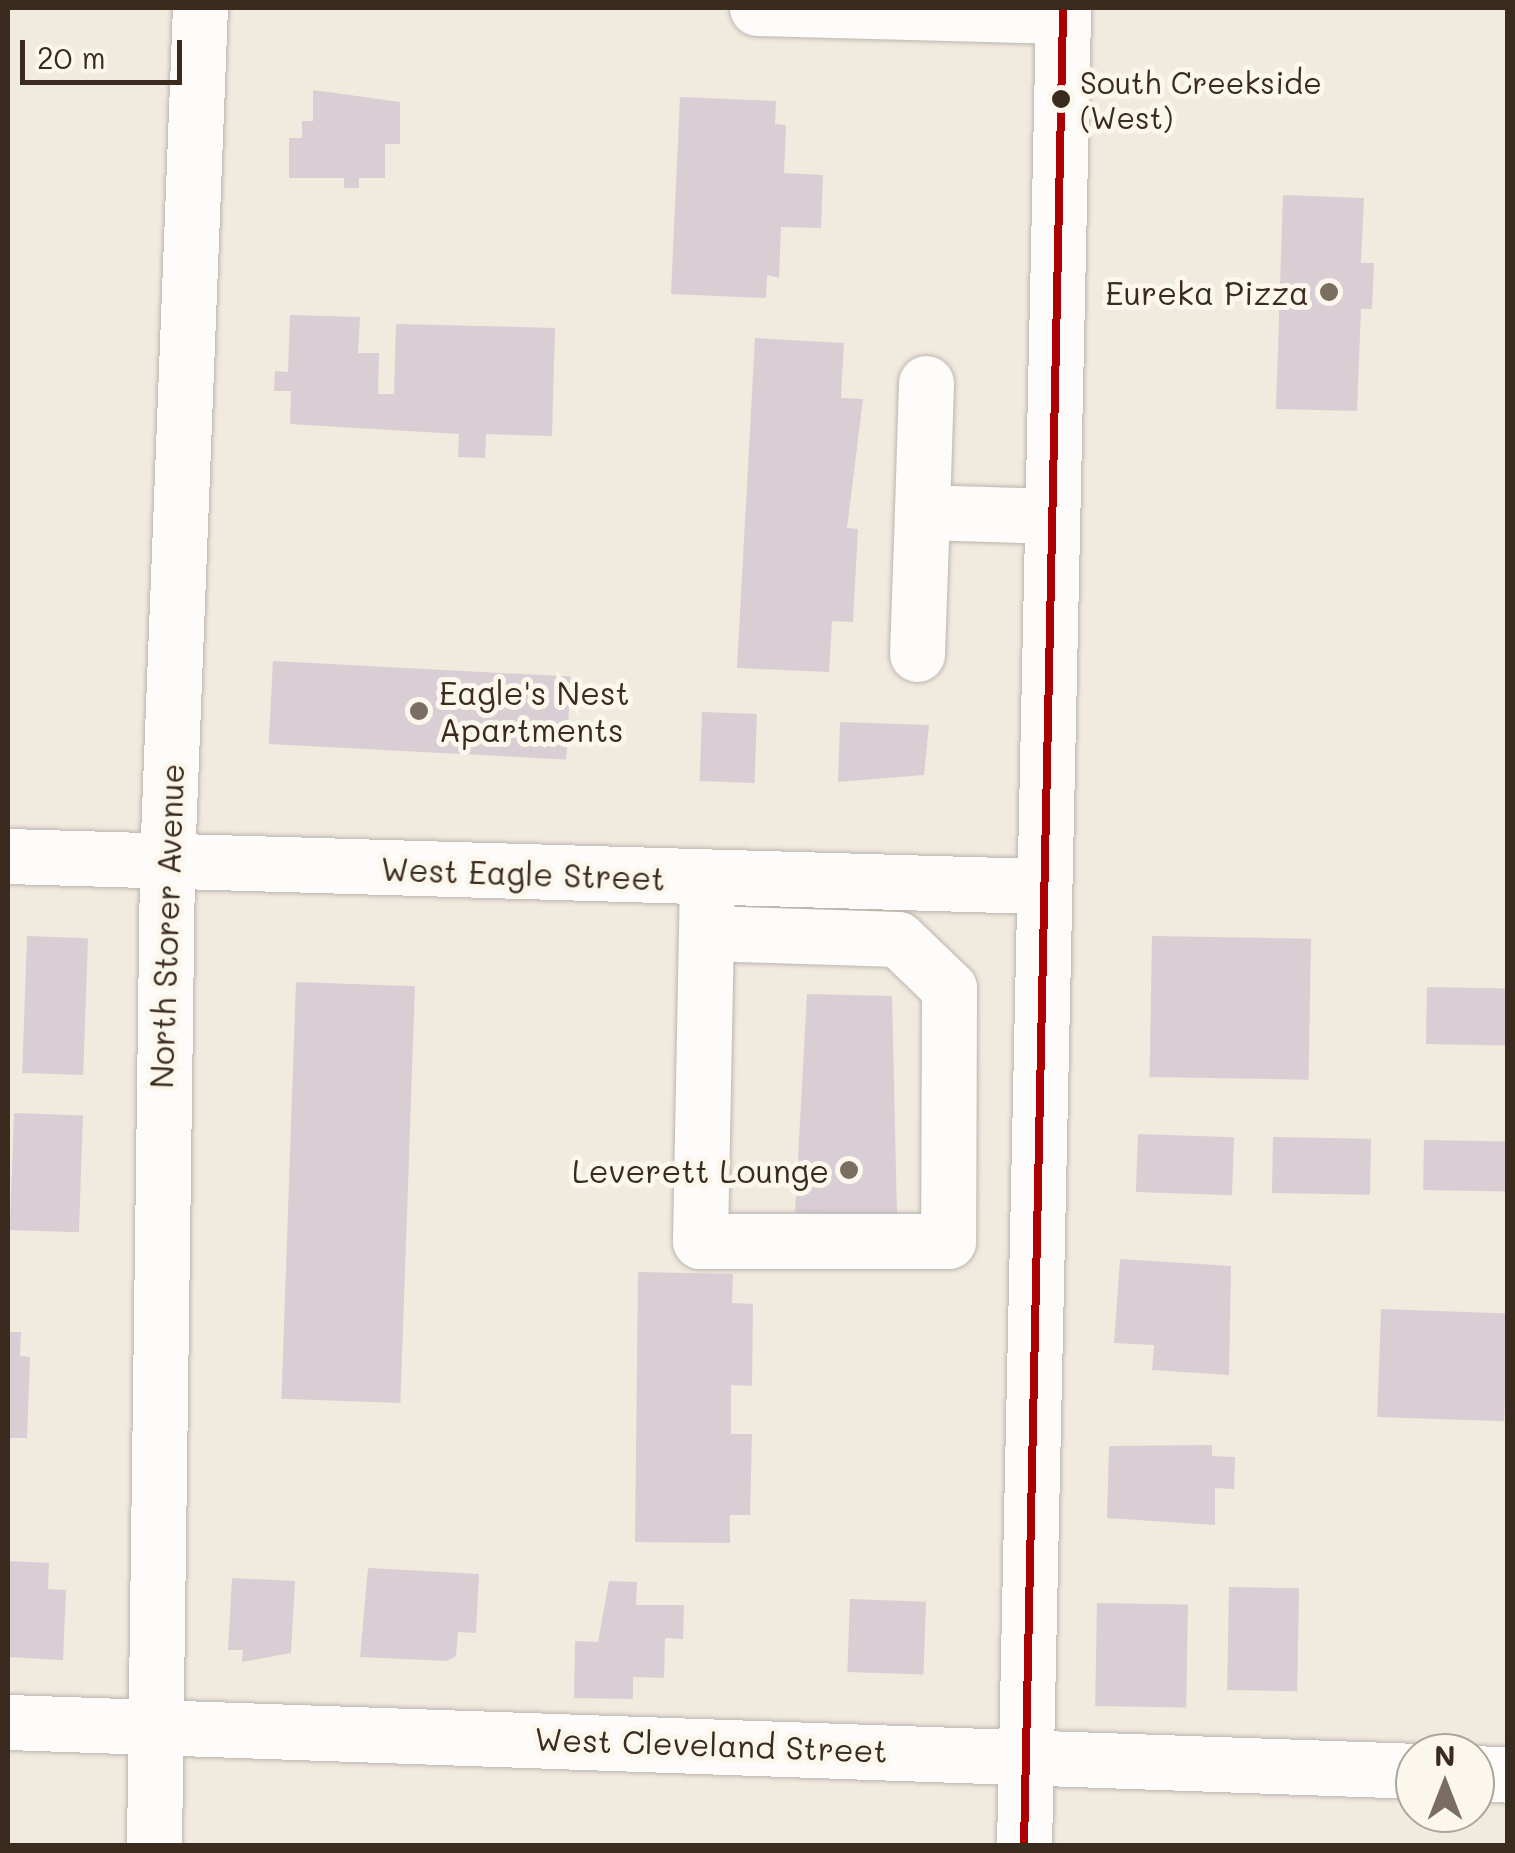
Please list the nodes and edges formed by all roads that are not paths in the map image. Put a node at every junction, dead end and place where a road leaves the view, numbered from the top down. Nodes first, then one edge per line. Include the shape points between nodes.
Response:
1 (200, 8) edge
2 (757, 8) edge
3 (1063, 12) edge
4 (926, 383) dead end
5 (922, 512) junction
6 (1049, 516) junction
7 (917, 654) dead end
8 (8, 856) edge
9 (167, 862) junction
10 (707, 878) junction
11 (1040, 886) junction
12 (706, 934) junction
13 (948, 1194) junction
14 (1034, 1196) junction
15 (8, 1722) edge
16 (149, 1725) junction
17 (1025, 1756) junction
18 (1395, 1770) edge
19 (154, 1846) edge
20 (1024, 1846) edge

1 - 9 street, North Storer Avenue
2 - 3 street
3 - 6 street
4 - 5 street
5 - 6 street
5 - 7 street
6 - 11 street
8 - 9 street, West Eagle Street
9 - 10 street, West Eagle Street
9 - 16 street, North Storer Avenue
10 - 11 street, West Eagle Street
10 - 12 street
11 - 14 street
12 - 13 street via 898,939 949,988
12 - 13 street via 700,1240 948,1240
13 - 14 street
14 - 17 street
15 - 16 street, West Cleveland Street
16 - 17 street, West Cleveland Street
16 - 19 street, North Storer Avenue
17 - 18 street, West Cleveland Street
17 - 20 street

